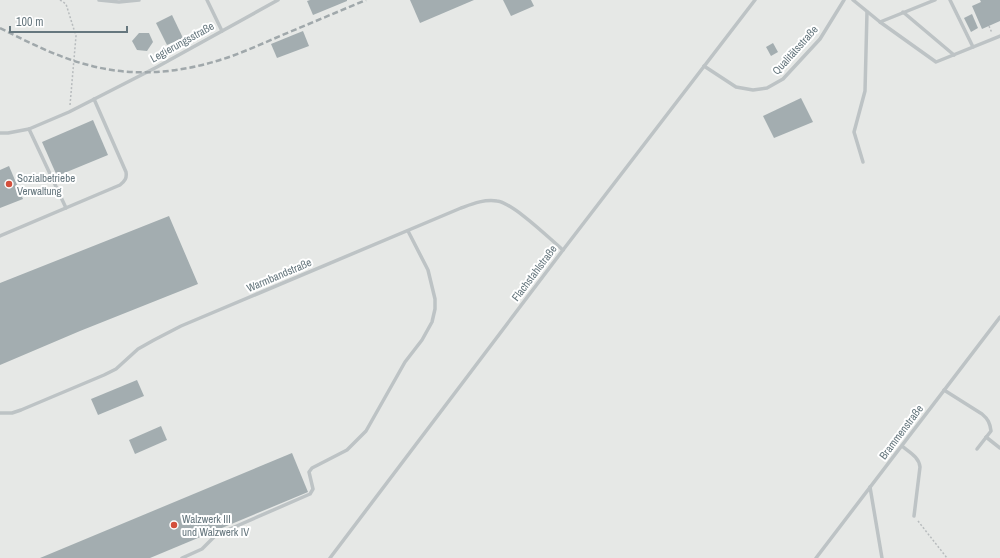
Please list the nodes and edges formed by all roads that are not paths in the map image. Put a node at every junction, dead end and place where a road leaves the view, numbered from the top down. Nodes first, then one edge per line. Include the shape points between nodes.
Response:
1 (99, 0) edge
2 (139, 0) edge
3 (207, 0) edge
4 (278, 0) edge
5 (755, 0) edge
6 (844, 0) edge
7 (854, 0) edge
8 (935, 0) edge
9 (950, 0) edge
10 (867, 12) junction
11 (903, 12) junction
12 (880, 22) junction
13 (222, 31) junction
14 (1000, 36) edge
15 (973, 47) junction
16 (954, 55) junction
17 (704, 66) junction
18 (94, 99) junction
19 (29, 129) junction
20 (0, 133) edge
21 (862, 162) dead end
22 (66, 208) junction
23 (408, 231) junction
24 (0, 236) edge
25 (563, 250) junction
26 (1000, 317) edge
27 (944, 390) junction
28 (0, 413) edge
29 (986, 437) junction
30 (902, 446) junction
31 (1000, 448) edge
32 (977, 449) dead end
33 (870, 487) junction
34 (914, 516) road end
35 (182, 558) edge
36 (330, 558) edge
37 (816, 558) edge
38 (882, 558) edge

1 - 2 lane
3 - 13 lane
4 - 13 lane, Legierungsstraße
5 - 17 lane, Flachstahlstraße
6 - 17 lane, Qualitätsstraße via 820,40 783,80 767,88 753,90 736,87
7 - 10 lane
8 - 11 lane
9 - 15 lane
10 - 12 lane
10 - 21 lane via 865,91 854,132
11 - 12 lane
11 - 16 lane
12 - 16 lane via 936,62
13 - 18 lane, Legierungsstraße
14 - 15 lane
15 - 16 lane
17 - 25 lane, Flachstahlstraße
18 - 19 lane, Legierungsstraße
18 - 22 lane via 126,172 125,181
19 - 20 lane, Legierungsstraße
19 - 22 lane
22 - 24 lane
23 - 25 lane, Warmbandstraße via 476,203 499,201 524,216
23 - 28 lane, Warmbandstraße via 182,326 138,349 116,369 104,375 22,410
23 - 35 lane via 428,270 435,309 432,322 422,340 405,362 366,431 347,450 312,468 309,472 312,489 310,494 216,536 202,549
25 - 36 lane, Flachstahlstraße
26 - 27 lane, Brammenstraße
27 - 29 lane via 987,419 991,431
27 - 30 lane, Brammenstraße
29 - 31 lane
29 - 32 lane
30 - 33 lane, Brammenstraße
30 - 34 lane via 920,463
33 - 37 lane, Brammenstraße
33 - 38 lane

